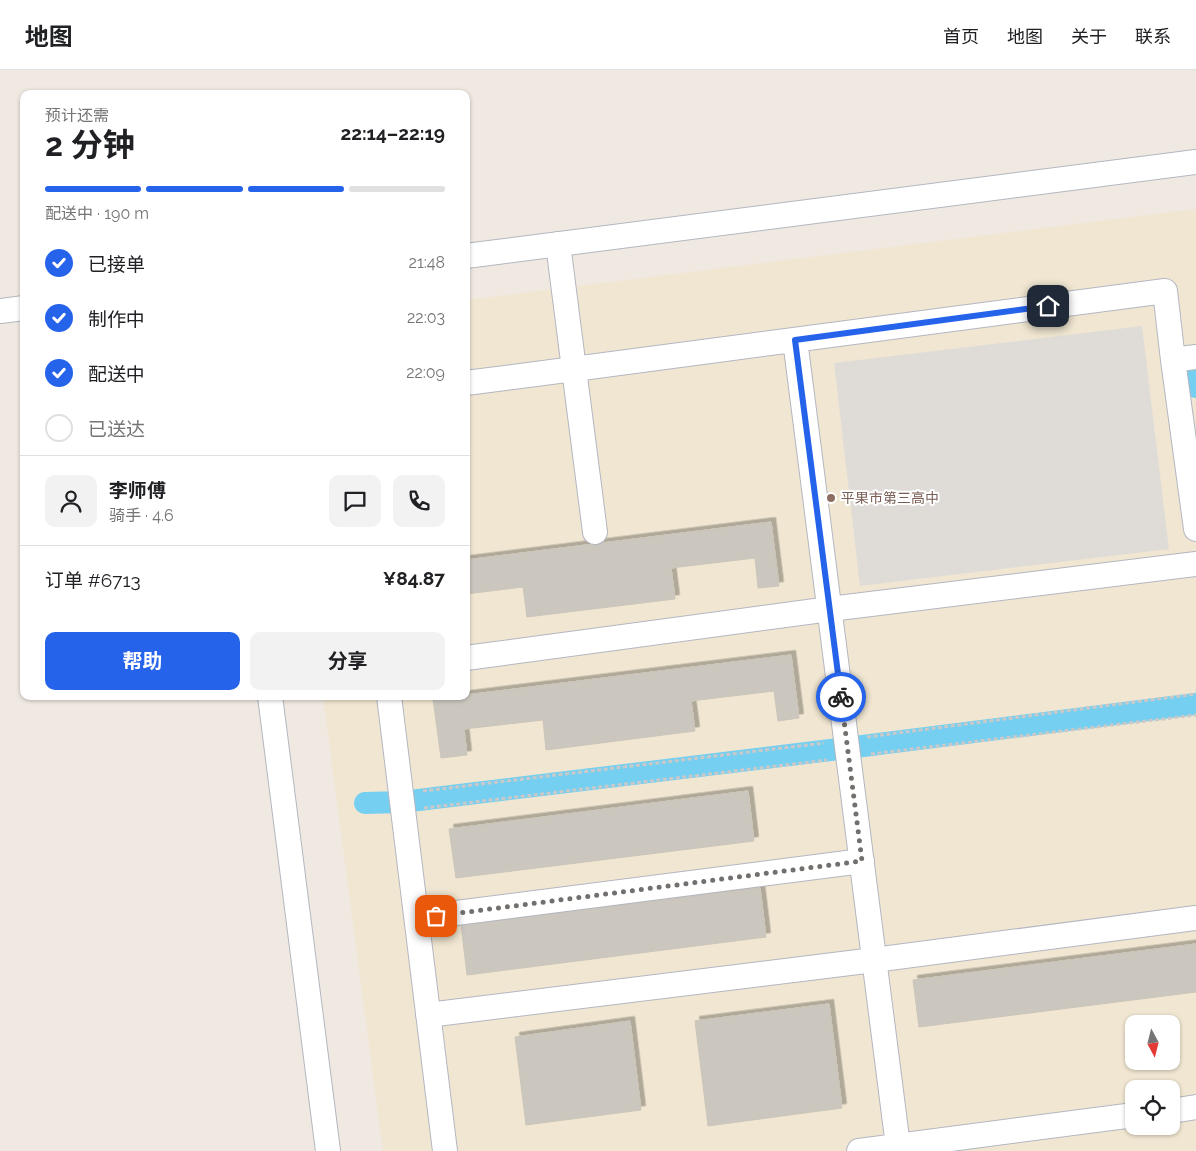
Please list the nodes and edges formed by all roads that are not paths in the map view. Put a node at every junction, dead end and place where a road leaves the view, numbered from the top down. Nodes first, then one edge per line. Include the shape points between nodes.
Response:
1 (1196, 162) edge
2 (558, 244) junction
3 (470, 255) edge
4 (20, 308) edge
5 (0, 310) edge
6 (795, 340) junction
7 (1185, 359) edge
8 (574, 369) junction
9 (470, 382) edge
10 (1196, 530) edge
11 (595, 532) dead end
12 (1196, 564) edge
13 (830, 609) junction
14 (470, 657) edge
15 (271, 700) edge
16 (389, 700) edge
17 (862, 861) junction
18 (417, 918) junction
19 (1196, 918) edge
20 (874, 960) junction
21 (428, 1015) junction
22 (1196, 1107) edge
23 (1180, 1109) edge
24 (1125, 1116) edge
25 (898, 1146) junction
26 (328, 1151) edge
27 (446, 1151) edge
28 (859, 1151) edge

1 - 2 street
2 - 3 street
2 - 8 street
4 - 5 street
6 - 7 street via 1165,290
6 - 8 street
6 - 13 street
7 - 10 street
8 - 9 street
8 - 11 street
12 - 13 street
13 - 14 street
13 - 17 street
15 - 26 street
16 - 18 street
17 - 18 street
17 - 20 street
18 - 21 street
19 - 20 street
20 - 21 street
20 - 25 street
21 - 27 street
22 - 23 street
24 - 25 street
25 - 28 street

